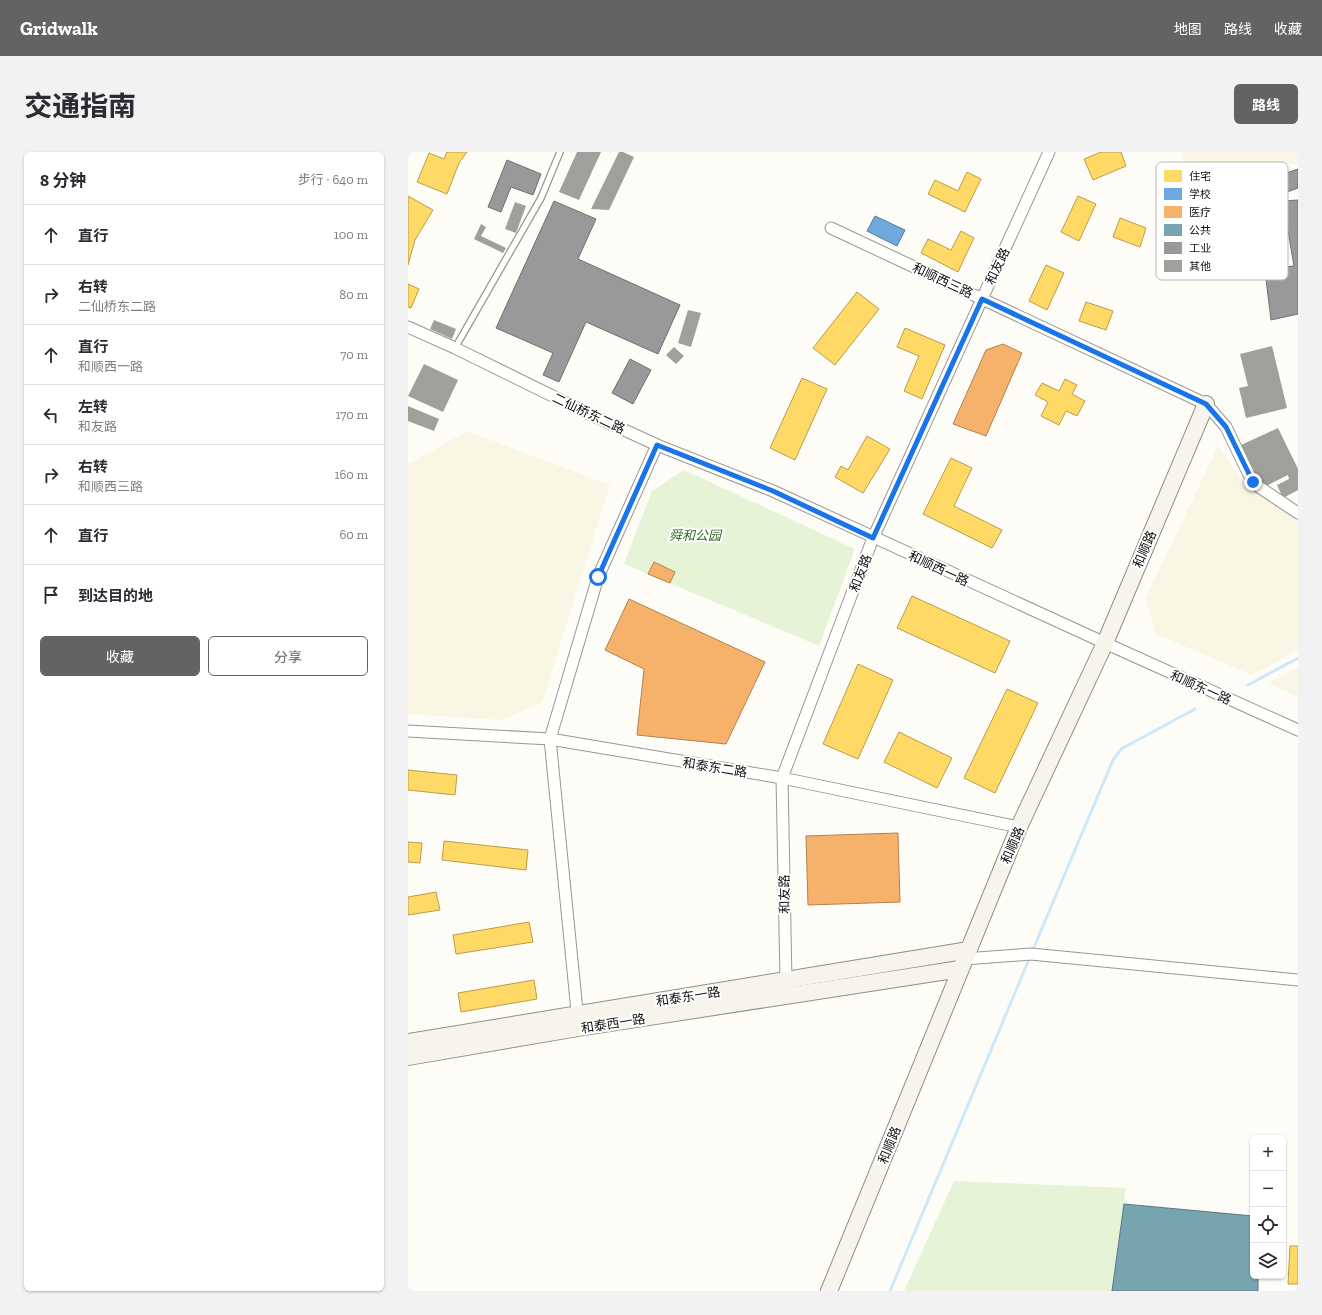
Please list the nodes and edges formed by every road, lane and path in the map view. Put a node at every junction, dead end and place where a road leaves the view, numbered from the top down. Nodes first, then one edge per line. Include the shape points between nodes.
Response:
1 (560, 152) edge
2 (1049, 152) edge
3 (831, 228) dead end
4 (982, 299) junction
5 (408, 327) edge
6 (455, 348) junction
7 (1206, 404) junction
8 (657, 445) junction
9 (773, 491) joint
10 (1298, 513) edge
11 (873, 538) junction
12 (1105, 643) junction
13 (1298, 730) edge
14 (408, 731) edge
15 (550, 739) junction
16 (782, 778) junction
17 (1019, 827) junction
18 (964, 959) junction
19 (786, 980) junction
20 (1298, 980) edge
21 (788, 996) junction
22 (578, 1021) junction
23 (408, 1042) edge
24 (408, 1057) edge
25 (829, 1291) edge

1 - 6 lane via 541,198
2 - 4 street, 和友路
3 - 4 street, 和顺西三路
4 - 7 street, 和顺西三路
4 - 11 street, 和友路
5 - 6 street, 二仙桥东二路
6 - 8 street, 二仙桥东二路
7 - 10 street via 1226,427 1253,482
7 - 12 street, 和顺路
8 - 9 street, 二仙桥东二路
8 - 15 street via 598,577
9 - 11 street, 和顺西一路
11 - 12 street, 和顺西一路
11 - 16 street, 和友路
12 - 13 street, 和顺东一路
12 - 17 street, 和顺路
14 - 15 street, 和泰东二路
15 - 16 street, 和泰东二路
15 - 22 street
16 - 17 street, 和泰东二路
16 - 19 street, 和友路
17 - 18 street, 和顺路
18 - 19 street, 和泰东一路
18 - 20 street via 1031,954
18 - 21 street, 和泰西一路
18 - 25 street, 和顺路
19 - 21 street, 和友路
19 - 22 street, 和泰东一路
21 - 22 street, 和泰西一路
22 - 23 street, 和泰东一路
22 - 24 street, 和泰西一路

